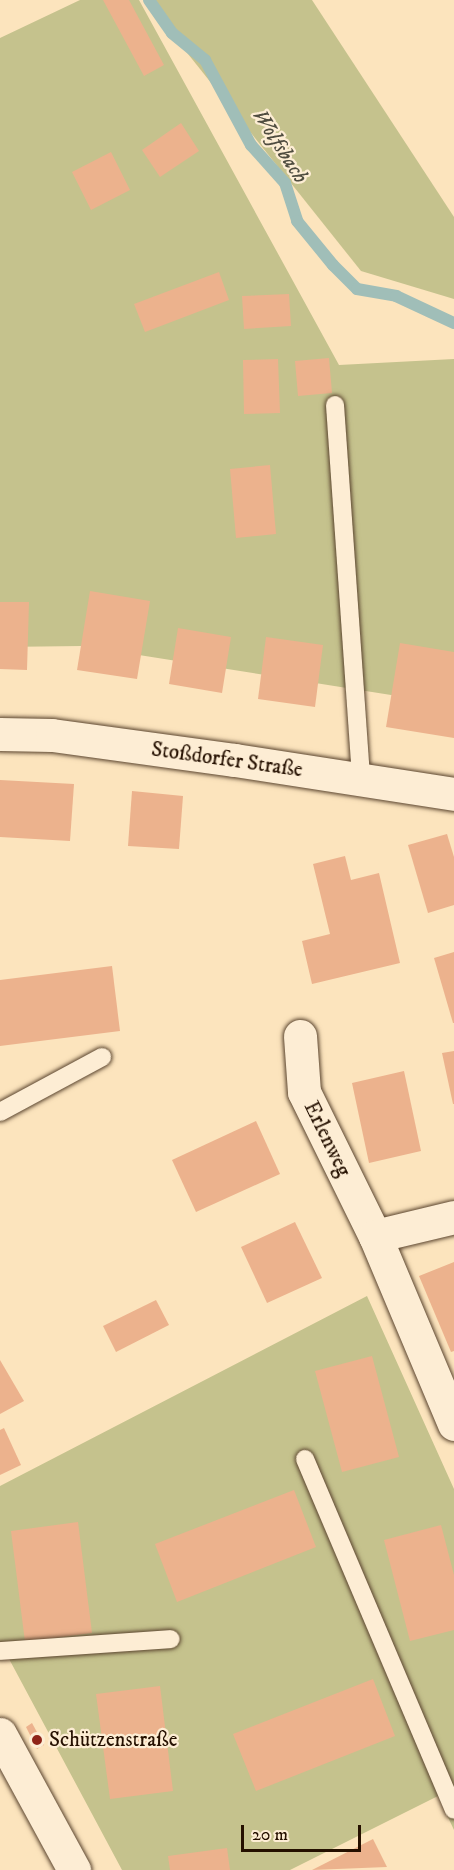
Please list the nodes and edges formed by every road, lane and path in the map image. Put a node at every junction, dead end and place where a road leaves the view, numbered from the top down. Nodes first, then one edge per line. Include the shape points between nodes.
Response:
1 (335, 405) dead end
2 (0, 734) edge
3 (361, 780) junction
4 (454, 794) edge
5 (300, 1036) dead end
6 (102, 1057) dead end
7 (0, 1113) edge
8 (454, 1217) edge
9 (375, 1236) junction
10 (454, 1424) edge
11 (305, 1459) dead end
12 (171, 1639) dead end
13 (0, 1651) edge
14 (4, 1752) edge
15 (454, 1810) edge
16 (74, 1870) edge

1 - 3 lane
2 - 3 street, Stoßdorfer Straße via 52,735
3 - 4 street, Stoßdorfer Straße
5 - 9 street, Erlenweg via 304,1092
6 - 7 lane
8 - 9 street
9 - 10 street, Erlenweg
11 - 15 lane
12 - 13 lane
14 - 16 street

